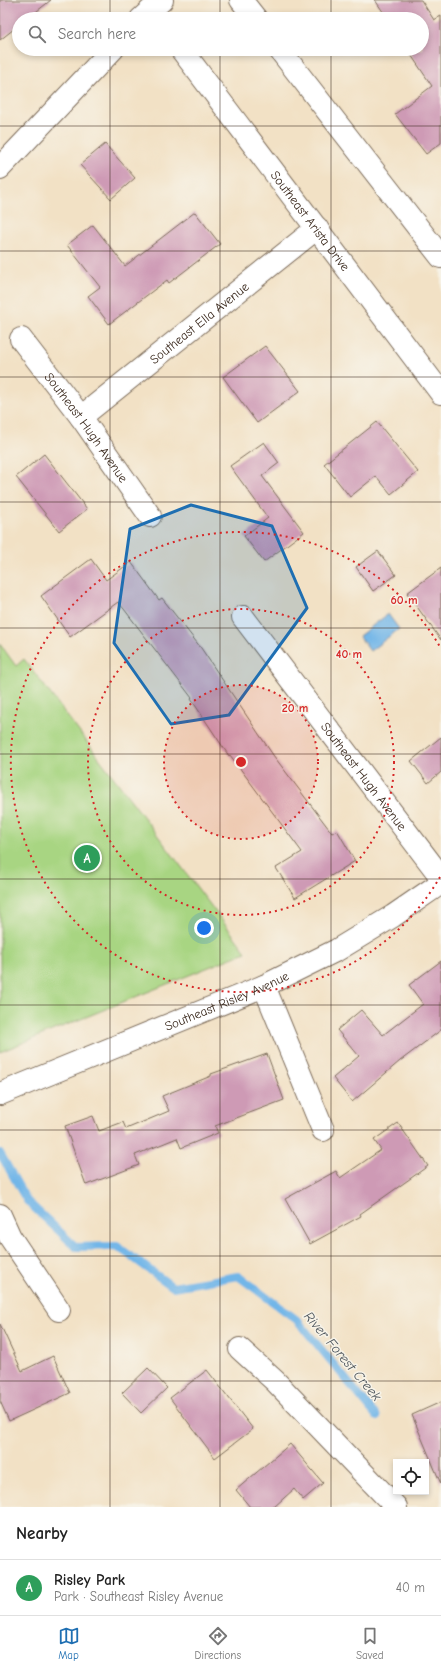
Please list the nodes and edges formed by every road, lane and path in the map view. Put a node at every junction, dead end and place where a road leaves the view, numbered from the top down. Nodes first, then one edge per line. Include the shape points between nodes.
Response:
1 (241, 0) edge
2 (250, 12) edge
3 (106, 56) edge
4 (186, 56) edge
5 (284, 56) edge
6 (0, 168) edge
7 (317, 228) junction
8 (441, 257) edge
9 (21, 339) dead end
10 (441, 393) edge
11 (81, 417) junction
12 (150, 516) dead end
13 (243, 617) dead end
14 (441, 877) edge
15 (441, 883) edge
16 (264, 986) junction
17 (0, 1094) edge
18 (323, 1130) dead end
19 (0, 1215) edge
20 (59, 1310) dead end
21 (240, 1349) dead end
22 (396, 1507) edge

1 - 2 street
3 - 6 street
4 - 7 street, Southeast Arista Drive
5 - 8 street
7 - 10 street, Southeast Arista Drive
7 - 11 street, Southeast Ella Avenue
9 - 11 street, Southeast Hugh Avenue
11 - 12 street, Southeast Hugh Avenue
13 - 14 street, Southeast Hugh Avenue
15 - 16 street, Southeast Risley Avenue via 337,950
16 - 17 street, Southeast Risley Avenue
16 - 18 street
19 - 20 street via 10,1237
21 - 22 street via 275,1381

